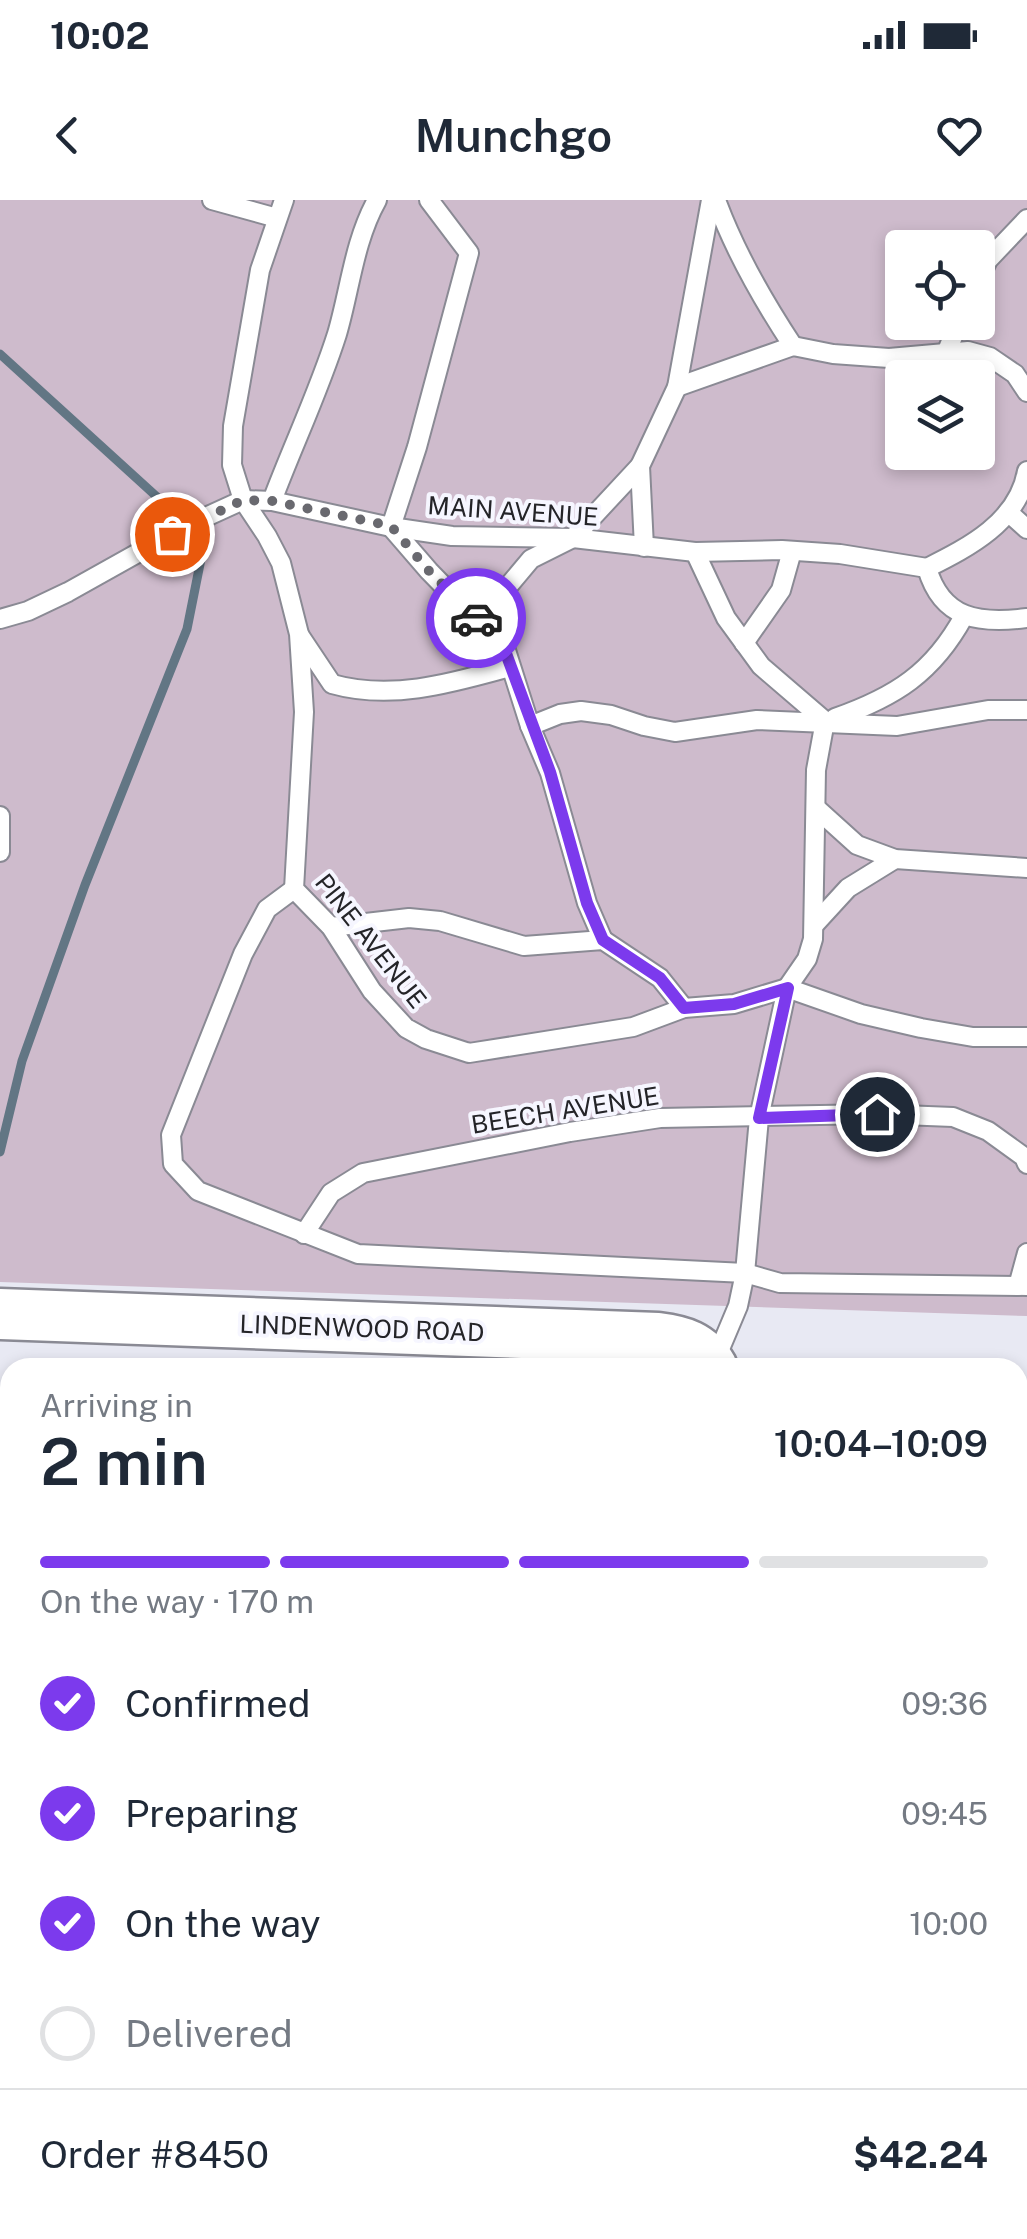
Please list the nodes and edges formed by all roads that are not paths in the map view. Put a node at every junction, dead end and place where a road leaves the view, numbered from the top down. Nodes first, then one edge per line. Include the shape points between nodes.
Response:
1 (212, 200) edge
2 (377, 200) edge
3 (429, 200) edge
4 (714, 200) edge
5 (280, 209) edge
6 (1027, 219) edge
7 (995, 253) edge
8 (951, 340) edge
9 (794, 346) junction
10 (947, 351) junction
11 (676, 387) junction
12 (1027, 392) edge
13 (640, 466) junction
14 (1027, 471) edge
15 (243, 500) junction
16 (272, 501) junction
17 (1008, 512) junction
18 (391, 526) junction
19 (1027, 528) edge
20 (573, 538) junction
21 (644, 547) junction
22 (792, 551) junction
23 (695, 552) junction
24 (927, 568) junction
25 (964, 616) junction
26 (0, 618) edge
27 (1027, 618) edge
28 (299, 634) junction
29 (744, 643) junction
30 (507, 658) junction
31 (1027, 710) edge
32 (825, 721) junction
33 (530, 726) junction
34 (816, 808) junction
35 (0, 816) edge
36 (0, 852) edge
37 (895, 858) junction
38 (1027, 868) edge
39 (294, 890) junction
40 (815, 924) junction
41 (331, 927) junction
42 (603, 940) junction
43 (788, 988) junction
44 (684, 1008) junction
45 (1027, 1037) edge
46 (759, 1118) junction
47 (1027, 1164) edge
48 (304, 1234) junction
49 (1027, 1253) edge
50 (745, 1273) junction
51 (1022, 1286) edge
52 (0, 1314) edge
53 (704, 1358) edge
54 (716, 1358) edge

1 - 5 lane
2 - 16 lane via 338,331
3 - 18 lane via 468,253
4 - 9 lane
4 - 11 lane
5 - 15 lane, PINE AVENUE via 260,270 232,426 232,466
6 - 7 lane
8 - 10 lane
9 - 10 lane via 889,358
9 - 11 lane
10 - 12 lane via 990,357
11 - 13 lane
13 - 20 lane
13 - 21 lane
14 - 17 lane
15 - 16 lane, MAIN AVENUE
15 - 26 lane, MAIN AVENUE via 68,592
15 - 28 lane, PINE AVENUE via 281,564
16 - 18 lane, MAIN AVENUE
17 - 19 lane
17 - 24 lane via 966,548
18 - 20 lane, MAIN AVENUE via 452,536
18 - 30 lane
20 - 21 lane, MAIN AVENUE
20 - 30 lane via 531,559 504,590 497,622
21 - 23 lane, MAIN AVENUE
22 - 23 lane, MAIN AVENUE
22 - 24 lane, MAIN AVENUE
22 - 29 lane via 780,590
23 - 29 lane
24 - 25 lane via 936,591
25 - 27 lane via 982,622
25 - 32 lane via 927,669 871,705
28 - 30 lane via 332,684 354,690 460,683
28 - 39 lane, PINE AVENUE via 304,712
29 - 32 lane via 760,666
30 - 33 lane
31 - 32 lane via 898,726
32 - 33 lane via 757,720 676,732 581,711
32 - 34 lane
33 - 42 lane
34 - 37 lane via 857,845
34 - 40 lane
35 - 36 lane
37 - 38 lane
37 - 40 lane via 848,888
39 - 41 lane, PINE AVENUE
39 - 48 lane via 267,909 243,954 171,1135 173,1164 198,1191
40 - 43 lane via 807,958
41 - 42 lane via 409,918 524,946
41 - 44 lane, PINE AVENUE via 372,991 406,1028 469,1053 634,1027
42 - 44 lane via 660,978
43 - 44 lane, PINE AVENUE via 734,1004
43 - 45 lane via 920,1028
43 - 46 lane
46 - 47 lane, BEECH AVENUE via 953,1117 988,1131
46 - 48 lane, BEECH AVENUE via 660,1118 363,1173 332,1193
46 - 50 lane
48 - 50 lane via 374,1257
49 - 51 lane
50 - 51 lane via 780,1283
50 - 54 lane
52 - 53 street, LINDENWOOD ROAD via 658,1338 678,1340

